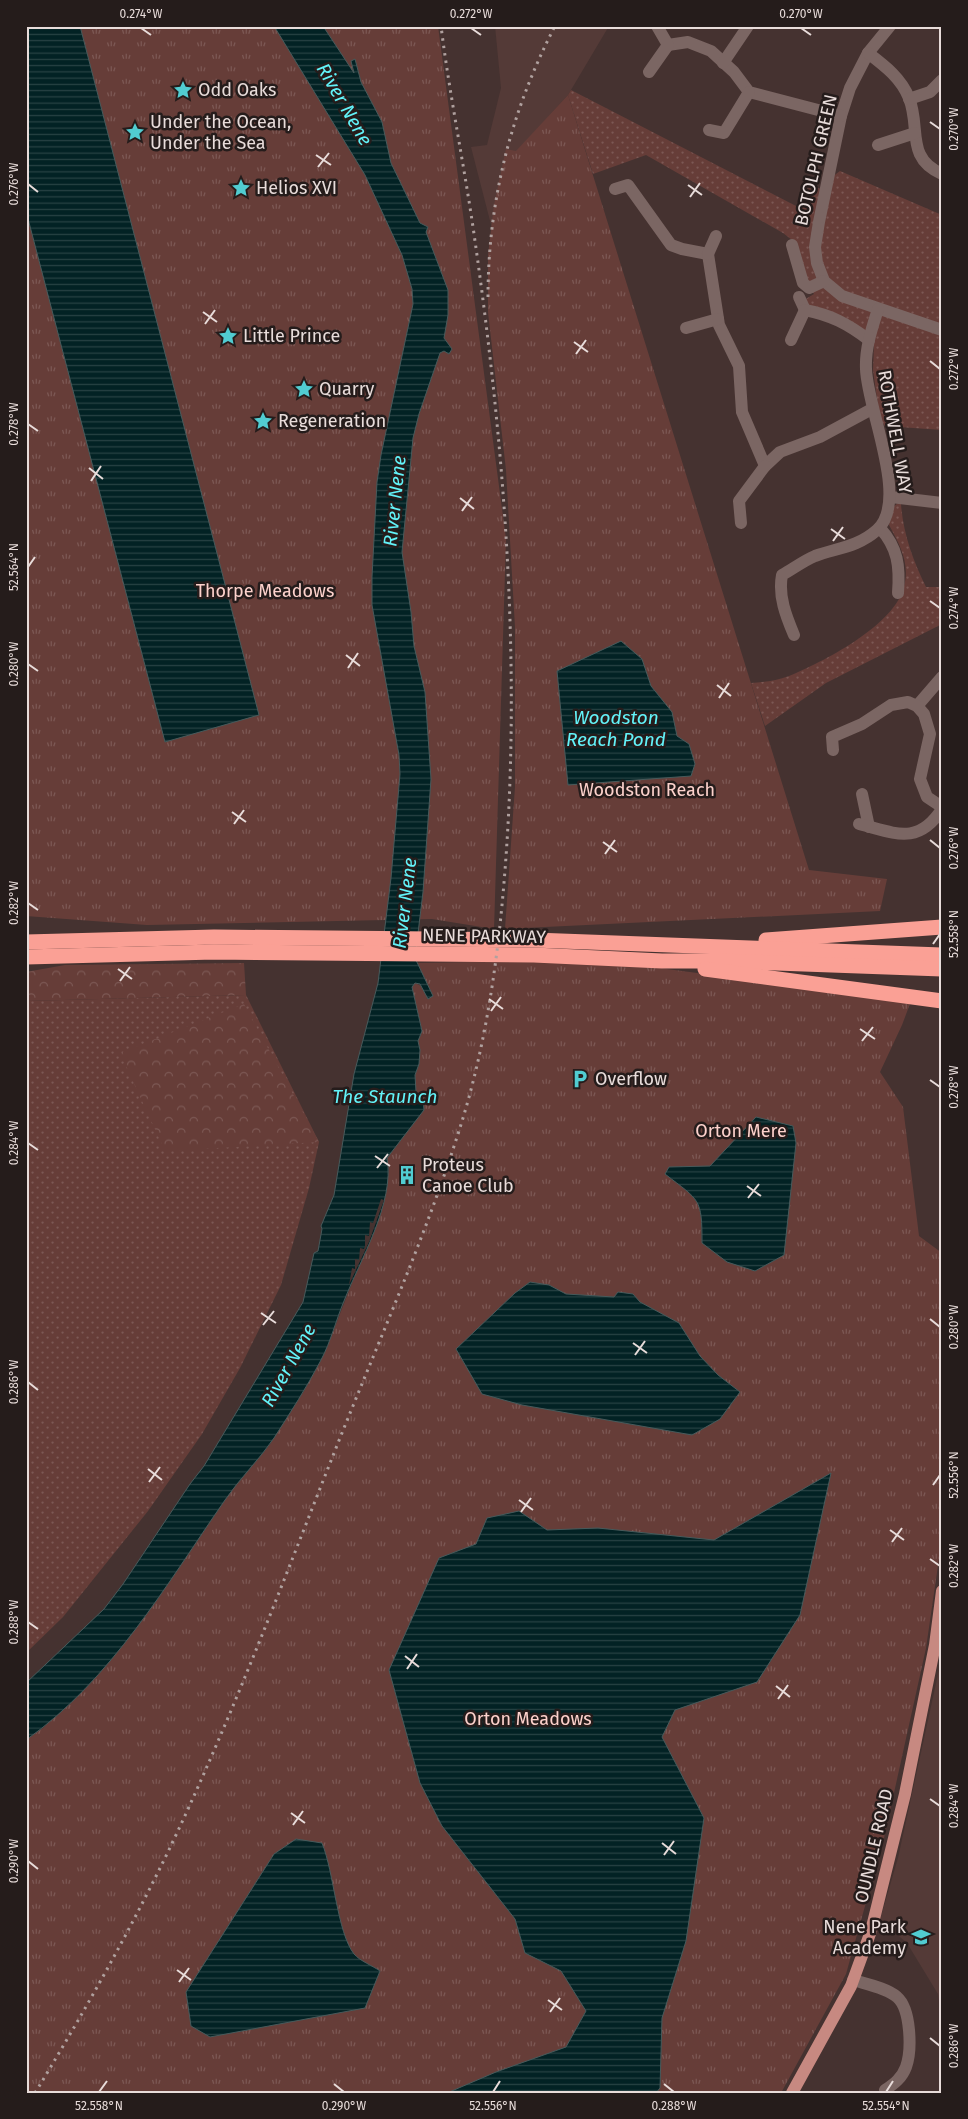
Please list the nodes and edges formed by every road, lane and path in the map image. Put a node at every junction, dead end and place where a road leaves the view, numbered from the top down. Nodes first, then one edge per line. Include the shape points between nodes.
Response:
1 (657, 26) edge
2 (748, 26) edge
3 (890, 26) edge
4 (668, 46) junction
5 (868, 53) junction
6 (723, 62) junction
7 (649, 72) dead end
8 (942, 80) edge
9 (749, 92) junction
10 (909, 99) junction
11 (841, 116) junction
12 (708, 130) dead end
13 (915, 133) junction
14 (878, 144) dead end
15 (942, 174) edge
16 (615, 189) dead end
17 (716, 236) dead end
18 (792, 245) dead end
19 (708, 254) junction
20 (824, 281) junction
21 (800, 297) dead end
22 (878, 309) junction
23 (805, 310) junction
24 (718, 319) junction
25 (686, 328) dead end
26 (942, 330) edge
27 (791, 340) dead end
28 (869, 340) junction
29 (872, 409) junction
30 (765, 466) junction
31 (891, 498) junction
32 (942, 503) edge
33 (741, 523) dead end
34 (880, 528) junction
35 (898, 593) dead end
36 (794, 635) dead end
37 (942, 677) edge
38 (917, 706) junction
39 (833, 750) dead end
40 (862, 794) dead end
41 (942, 808) edge
42 (942, 927) edge
43 (26, 935) edge
44 (74, 940) junction
45 (26, 942) edge
46 (214, 944) junction
47 (667, 945) junction
48 (534, 948) junction
49 (942, 954) edge
50 (66, 956) junction
51 (26, 957) edge
52 (662, 961) junction
53 (26, 964) edge
54 (942, 969) edge
55 (942, 1001) edge
56 (942, 1591) edge
57 (854, 1980) junction
58 (899, 2087) edge
59 (885, 2090) dead end
60 (792, 2093) edge

1 - 4 street
2 - 6 street
3 - 5 street, BOTOLPH GREEN
4 - 6 street via 688,42 711,51
4 - 7 street
5 - 10 street via 899,80
5 - 11 street, BOTOLPH GREEN via 850,88
6 - 9 street
8 - 10 street via 930,92
9 - 11 street
9 - 12 street via 728,138
10 - 13 street
11 - 20 street, BOTOLPH GREEN via 815,247
13 - 14 street
13 - 15 street via 921,159
16 - 19 street via 628,185 671,245
17 - 19 street
18 - 20 street, BOTOLPH GREEN via 803,283 809,288
19 - 24 street
20 - 22 street via 842,296
21 - 23 street
22 - 26 street
22 - 28 street, ROTHWELL WAY
23 - 27 street
23 - 28 street via 846,322
24 - 25 street
24 - 30 street via 739,366 742,412
28 - 29 street, ROTHWELL WAY via 866,368
29 - 30 street via 820,438 780,452
29 - 31 street, ROTHWELL WAY
30 - 33 street via 739,501
31 - 32 street
31 - 34 street, ROTHWELL WAY
34 - 35 street via 894,546 898,558
34 - 36 street via 852,546 815,556 782,576 780,586 785,614
37 - 38 street
38 - 39 street via 908,702 892,705 862,724 832,737
38 - 41 street via 924,714 930,734 920,779 927,797
40 - 41 street via 864,825 902,834 918,833 932,824
42 - 47 highway
43 - 44 highway
44 - 45 highway, NENE PARKWAY
44 - 46 highway, NENE PARKWAY
46 - 48 highway, NENE PARKWAY
46 - 50 highway, NENE PARKWAY
47 - 48 highway, NENE PARKWAY
47 - 49 highway, NENE PARKWAY
48 - 52 highway, NENE PARKWAY
50 - 51 highway, NENE PARKWAY
50 - 53 highway
52 - 54 highway, NENE PARKWAY
52 - 55 highway
56 - 57 main road, OUNDLE ROAD via 935,1646 890,1858
57 - 58 street via 895,1995 905,2005 910,2024 906,2067
57 - 60 main road, OUNDLE ROAD
58 - 59 street

